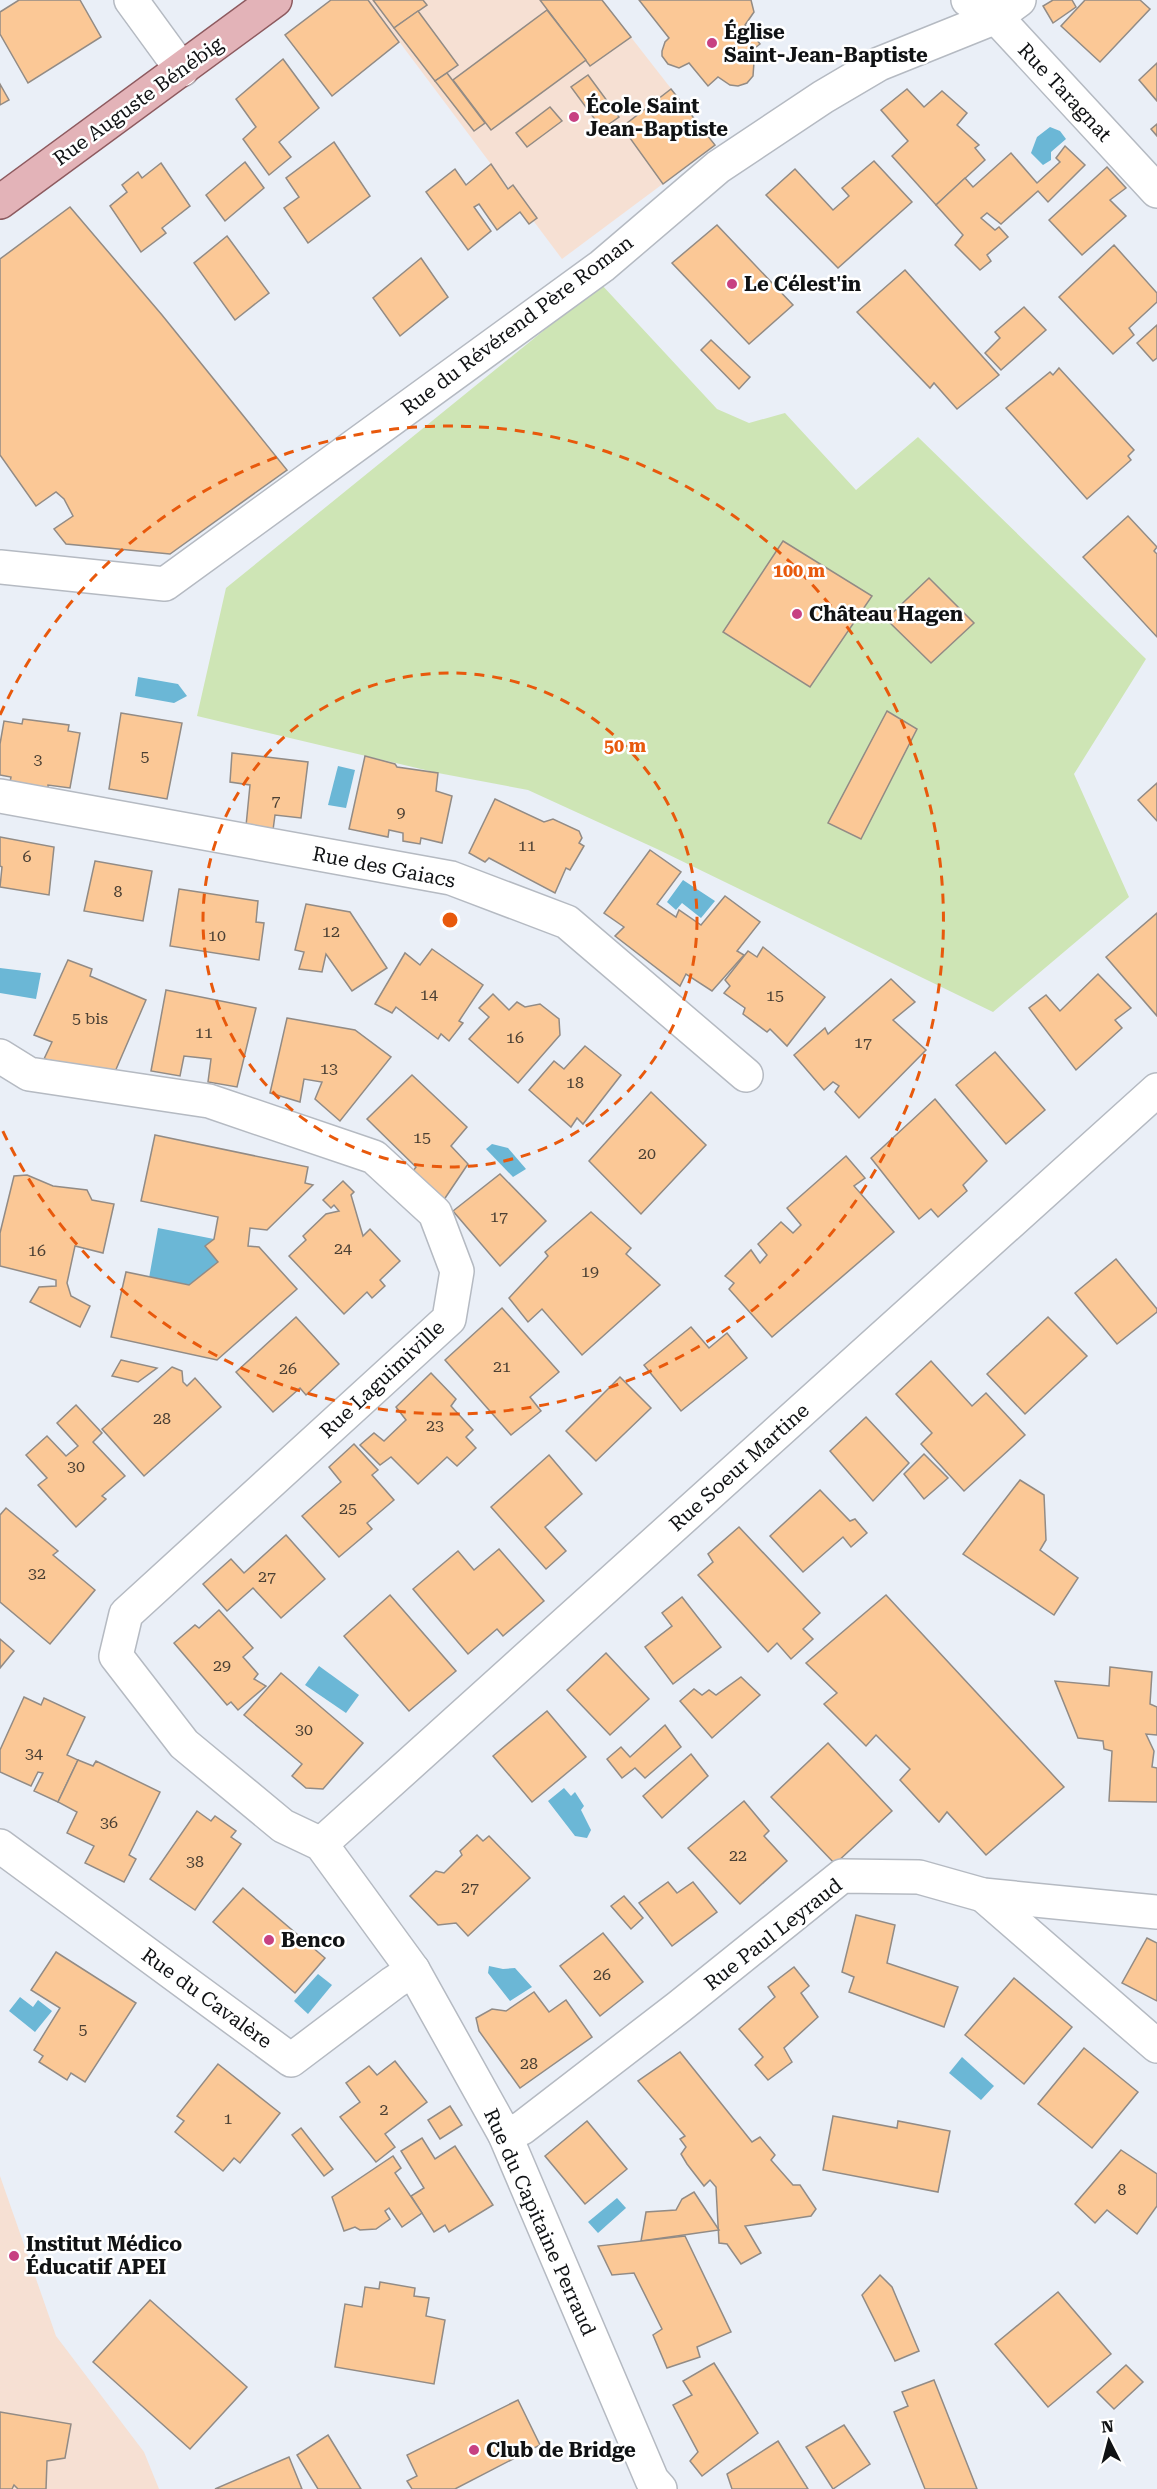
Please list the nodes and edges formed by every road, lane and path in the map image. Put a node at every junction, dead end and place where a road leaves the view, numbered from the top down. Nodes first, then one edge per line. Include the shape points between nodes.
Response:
1 (131, 0) edge
2 (275, 0) edge
3 (968, 0) edge
4 (1008, 8) edge
5 (182, 70) junction
6 (1157, 191) edge
7 (0, 202) edge
8 (0, 567) edge
9 (0, 796) edge
10 (0, 1056) edge
11 (747, 1075) dead end
12 (1157, 1090) edge
13 (321, 1844) junction
14 (0, 1846) edge
15 (983, 1895) junction
16 (1157, 1912) edge
17 (413, 1970) junction
18 (1157, 2046) edge
19 (505, 2135) junction
20 (650, 2486) edge

1 - 5 street
2 - 5 main road, Rue Auguste Bénébig
3 - 4 street, Rue Taragnat
4 - 6 street, Rue Taragnat
4 - 8 street, Rue du Révérend Père Roman via 879,64 718,167 602,266 165,584
5 - 7 main road, Rue Auguste Bénébig
9 - 11 street, Rue des Gaiacs via 451,878 567,922
10 - 13 street, Rue Laguimiville via 29,1074 209,1101 374,1157 435,1213 457,1271 449,1319 126,1614 116,1656 184,1744 283,1826
12 - 13 street, Rue Soeur Martine
13 - 17 street, Rue du Capitaine Perraud
14 - 17 street, Rue du Cavalère via 291,2060
15 - 16 street, Rue Paul Leyraud
15 - 18 street
15 - 19 street, Rue Paul Leyraud via 919,1877 842,1876 680,2007 522,2128
17 - 19 street, Rue du Capitaine Perraud
19 - 20 street, Rue du Capitaine Perraud

